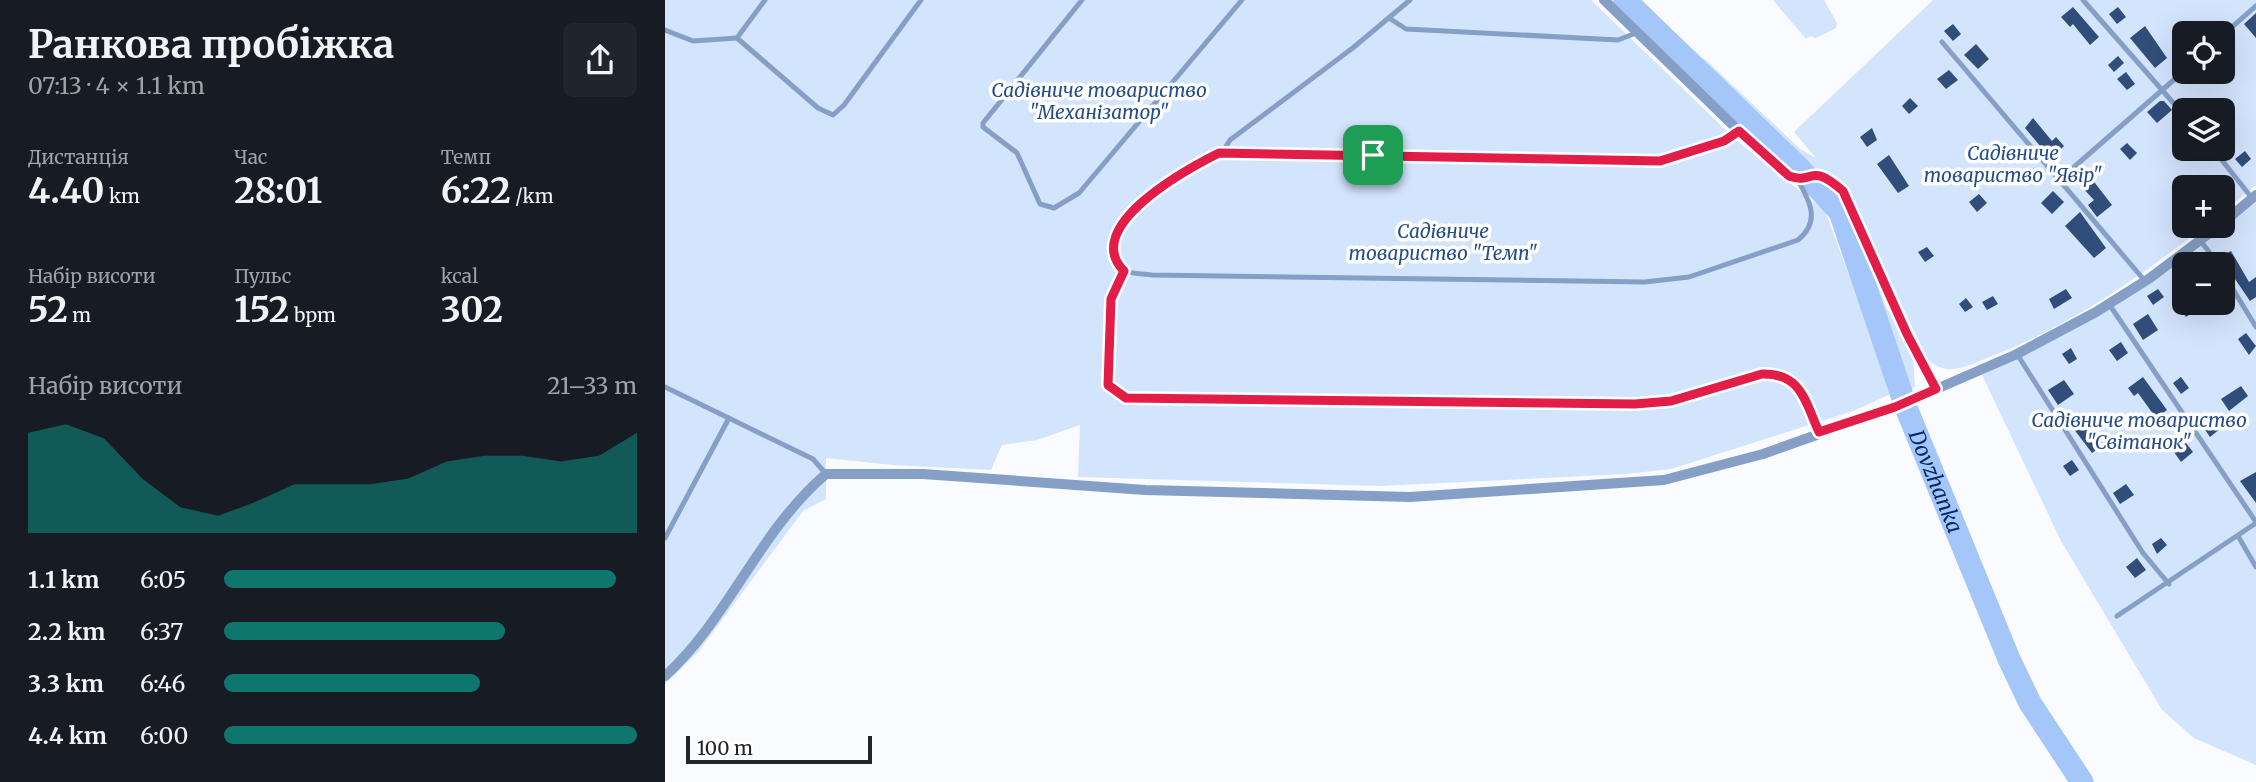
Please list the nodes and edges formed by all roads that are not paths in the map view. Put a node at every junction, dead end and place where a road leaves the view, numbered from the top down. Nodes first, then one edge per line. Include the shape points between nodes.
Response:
1 (765, 0) edge
2 (921, 0) edge
3 (1081, 0) edge
4 (1242, 0) edge
5 (1410, 0) edge
6 (1604, 0) edge
7 (2083, 0) edge
8 (2256, 6) edge
9 (1389, 19) junction
10 (2235, 24) edge
11 (665, 30) edge
12 (1637, 33) junction
13 (737, 38) junction
14 (1942, 42) dead end
15 (2172, 81) edge
16 (2161, 90) junction
17 (2172, 102) edge
18 (1739, 131) junction
19 (1222, 153) junction
20 (2223, 161) edge
21 (1804, 177) junction
22 (2058, 181) junction
23 (2254, 196) edge
24 (2235, 212) edge
25 (2203, 238) edge
26 (2200, 240) junction
27 (2209, 252) edge
28 (1124, 271) junction
29 (2145, 281) junction
30 (2235, 293) edge
31 (2109, 304) junction
32 (2256, 327) edge
33 (2017, 354) junction
34 (665, 387) edge
35 (1936, 389) junction
36 (729, 418) junction
37 (1819, 432) junction
38 (825, 474) junction
39 (2256, 522) edge
40 (2238, 536) junction
41 (665, 538) edge
42 (2256, 567) edge
43 (2169, 584) junction
44 (2117, 616) dead end
45 (665, 676) edge

1 - 13 lane
2 - 13 lane via 833,115 818,108
3 - 4 lane via 983,123 1017,153 1040,204 1054,208 1079,193
5 - 9 lane
6 - 12 street
7 - 16 lane
8 - 10 lane
9 - 12 lane via 1406,29 1618,40
9 - 19 lane via 1230,140
11 - 13 lane via 692,41
12 - 18 street
14 - 22 lane
15 - 16 lane
16 - 17 lane
16 - 22 lane
18 - 19 lane via 1724,141 1660,161
18 - 21 street via 1775,166
19 - 28 lane via 1195,165 1120,224 1113,251
20 - 23 lane
21 - 28 lane via 1813,217 1798,240 1673,281
21 - 35 street via 1828,177 1843,191
22 - 29 lane
23 - 24 street
25 - 26 street
26 - 27 lane
26 - 29 street
28 - 37 lane via 1111,299 1108,385 1126,398 1635,404 1671,401 1776,374 1790,378 1798,388
29 - 31 street
30 - 32 lane
31 - 33 street
31 - 39 lane
33 - 35 street
33 - 43 lane via 2143,553
34 - 36 lane
35 - 37 street
36 - 38 lane via 813,459
36 - 41 lane
37 - 38 street via 1763,454 1664,480 1411,497 1145,490 923,474
38 - 45 street via 803,494 758,553 696,647
39 - 40 lane
40 - 42 lane
40 - 43 lane
43 - 44 lane

